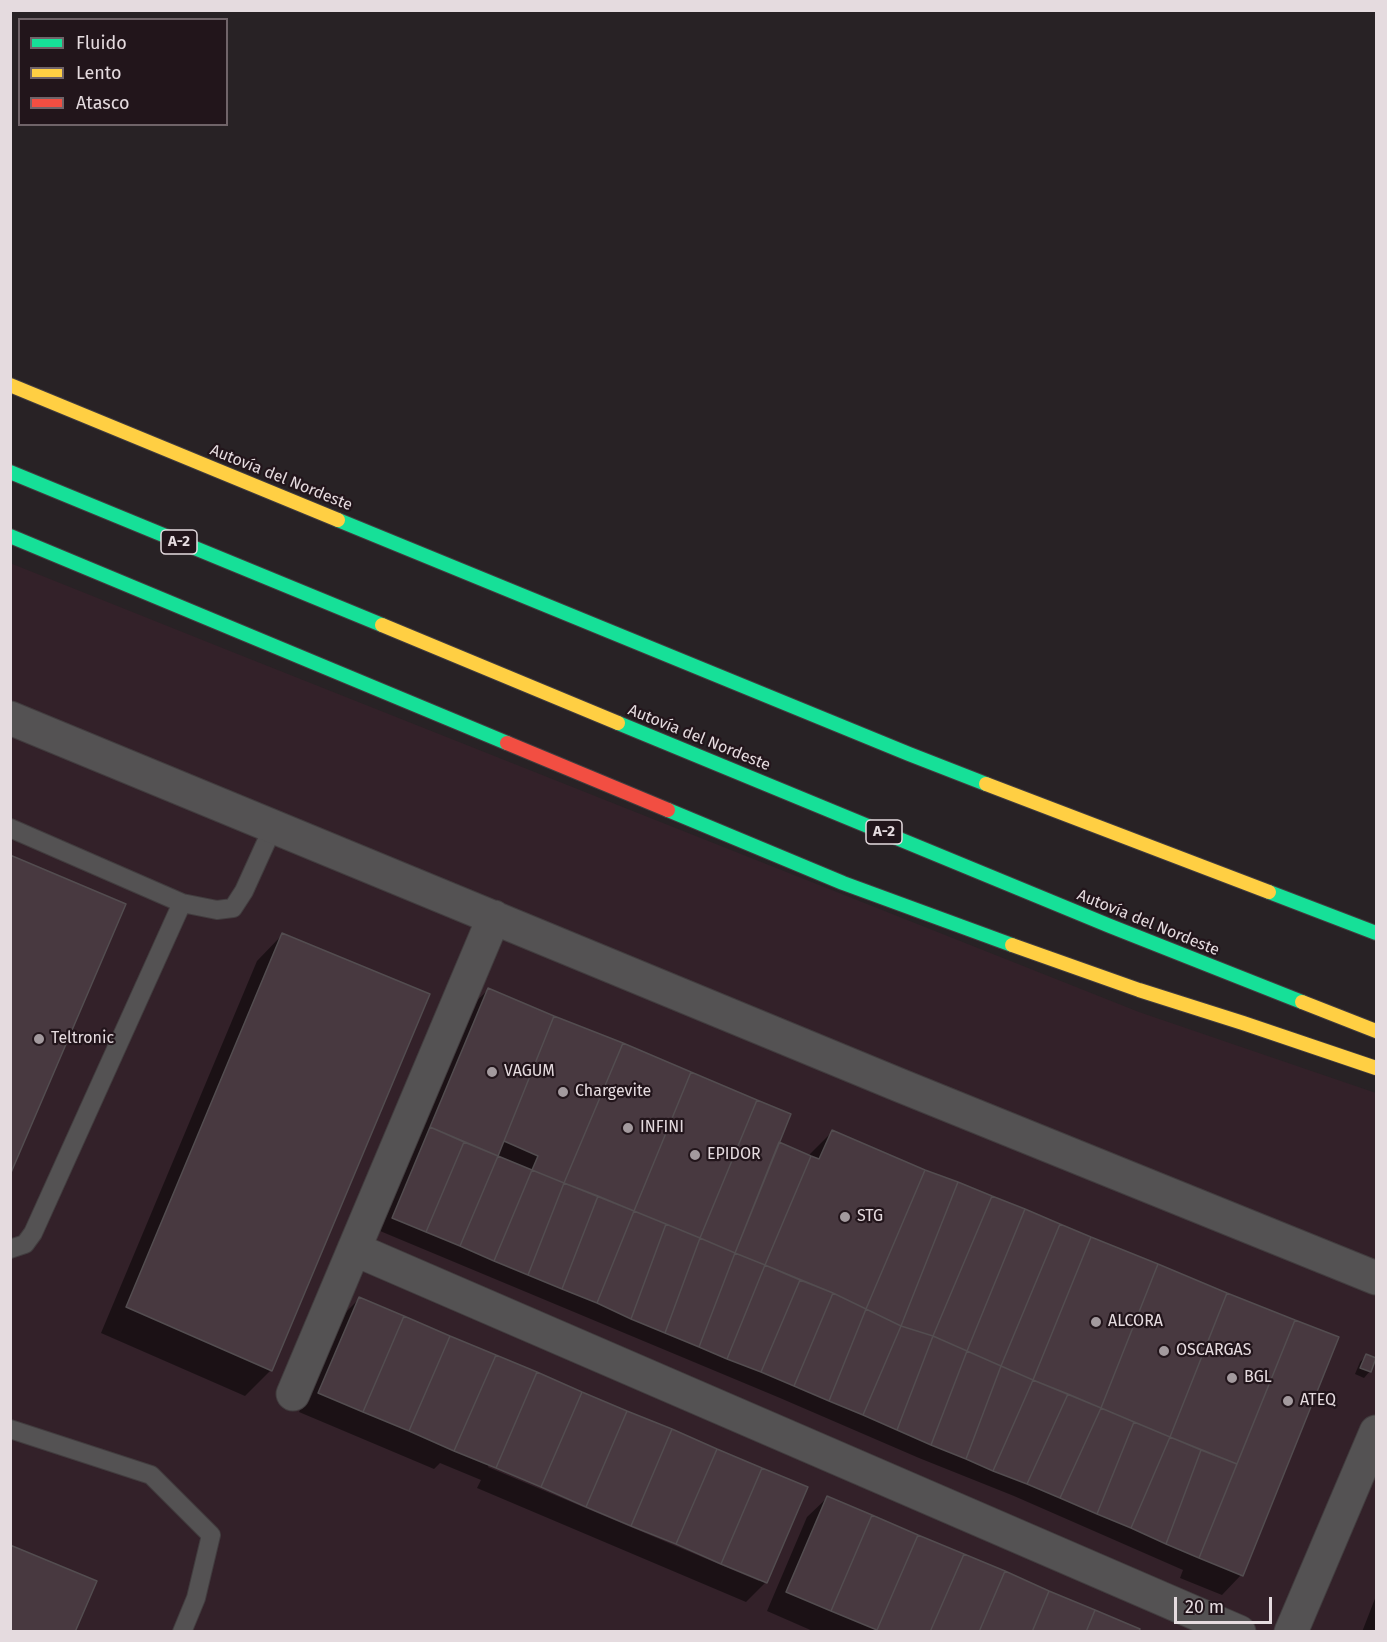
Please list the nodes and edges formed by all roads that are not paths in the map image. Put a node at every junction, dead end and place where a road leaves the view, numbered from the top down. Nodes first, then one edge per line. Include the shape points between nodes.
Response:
1 (10, 385) edge
2 (10, 472) edge
3 (10, 536) edge
4 (10, 718) edge
5 (273, 827) junction
6 (10, 828) edge
7 (182, 903) junction
8 (494, 917) junction
9 (1377, 933) edge
10 (1377, 1031) edge
11 (1377, 1068) edge
12 (10, 1249) edge
13 (354, 1249) junction
14 (1377, 1278) edge
15 (293, 1394) dead end
16 (10, 1429) edge
17 (1377, 1432) edge
18 (182, 1632) edge
19 (1239, 1632) edge
20 (1292, 1632) edge

1 - 9 highway, Autovía del Nordeste via 909,754
2 - 10 highway, Autovía del Nordeste / A-2 via 1110,926
3 - 11 highway via 843,883 1139,990
4 - 5 street
5 - 7 lane via 233,908 217,910
5 - 8 street
6 - 7 lane
7 - 12 lane via 33,1233 25,1244
8 - 13 street
8 - 14 street
13 - 15 street
13 - 19 street
16 - 18 lane via 151,1475 211,1535 196,1598
17 - 20 street

